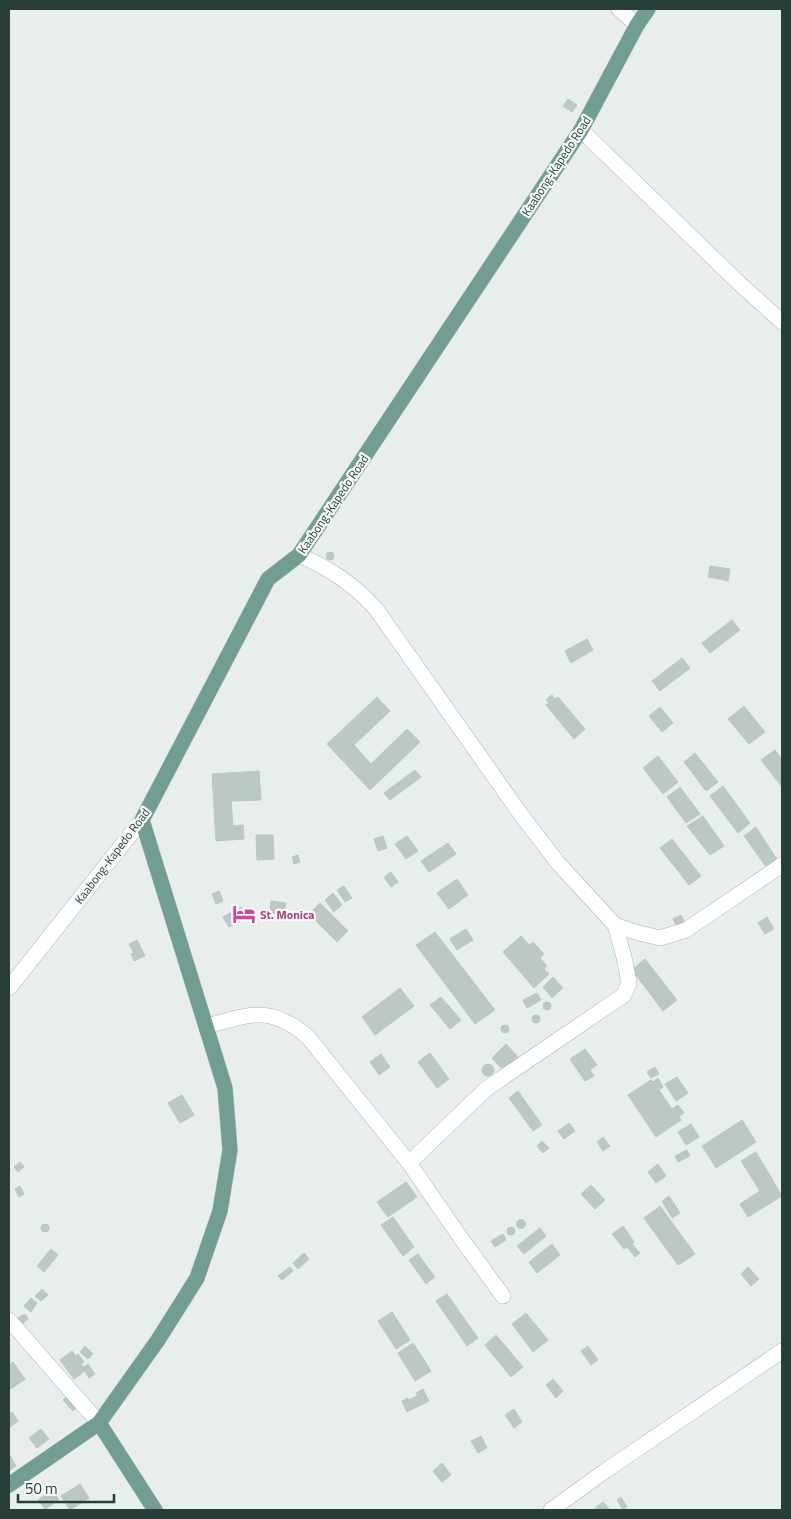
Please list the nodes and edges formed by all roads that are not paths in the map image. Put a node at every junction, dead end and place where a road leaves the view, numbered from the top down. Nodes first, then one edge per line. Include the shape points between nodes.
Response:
1 (619, 9) edge
2 (648, 9) edge
3 (637, 25) junction
4 (581, 130) junction
5 (782, 322) edge
6 (299, 556) junction
7 (142, 820) junction
8 (782, 865) edge
9 (615, 925) junction
10 (9, 988) edge
11 (207, 1026) junction
12 (409, 1163) junction
13 (503, 1296) dead end
14 (9, 1320) edge
15 (782, 1352) edge
16 (99, 1424) junction
17 (9, 1485) edge
18 (155, 1510) edge
19 (551, 1510) edge

1 - 3 street
2 - 3 main road, Kaabong-Kapedo Road
3 - 4 main road, Kaabong-Kapedo Road
4 - 5 street
4 - 6 main road, Kaabong-Kapedo Road
6 - 7 main road, Kaabong-Kapedo Road via 268,580
6 - 9 street via 323,565 345,580 376,609 558,864
7 - 10 street, Kaabong-Kapedo Road
7 - 11 main road
8 - 9 street via 686,930 660,938
9 - 12 street via 629,983 624,995 486,1089
11 - 12 street via 250,1014 268,1015 298,1029 308,1037
11 - 16 main road via 226,1088 230,1150 220,1211 197,1278
12 - 13 street
14 - 16 street
15 - 19 street
16 - 17 main road
16 - 18 main road

